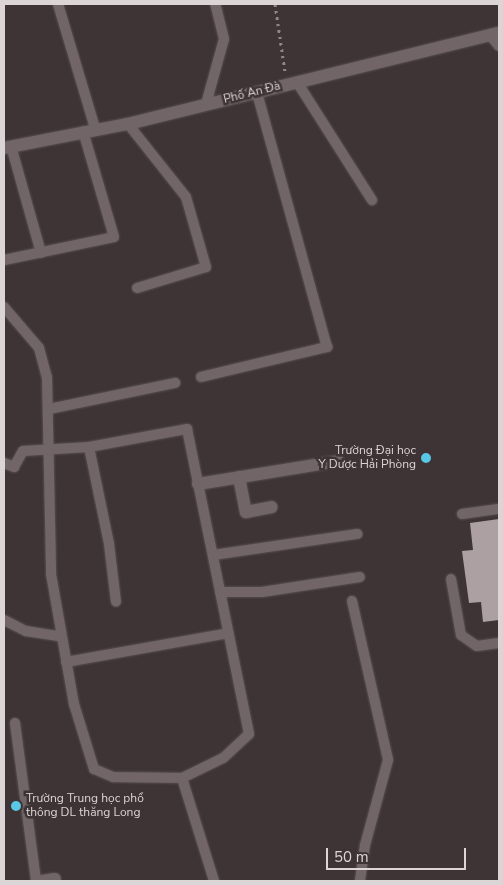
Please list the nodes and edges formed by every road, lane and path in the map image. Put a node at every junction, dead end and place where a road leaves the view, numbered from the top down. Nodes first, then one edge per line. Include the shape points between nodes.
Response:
1 (58, 4) edge
2 (215, 4) edge
3 (276, 4) edge
4 (495, 34) edge
5 (499, 46) edge
6 (292, 83) junction
7 (257, 92) junction
8 (206, 104) junction
9 (128, 124) junction
10 (89, 130) junction
11 (8, 147) edge
12 (372, 200) dead end
13 (42, 253) junction
14 (4, 260) edge
15 (138, 288) dead end
16 (5, 311) edge
17 (202, 377) dead end
18 (175, 383) dead end
19 (49, 409) junction
20 (89, 447) junction
21 (50, 450) junction
22 (338, 461) dead end
23 (4, 463) edge
24 (239, 477) junction
25 (198, 484) junction
26 (272, 507) dead end
27 (499, 509) edge
28 (462, 514) dead end
29 (357, 534) dead end
30 (213, 555) junction
31 (360, 577) dead end
32 (451, 579) dead end
33 (220, 592) junction
34 (352, 601) dead end
35 (116, 602) dead end
36 (4, 620) edge
37 (228, 633) junction
38 (62, 637) junction
39 (499, 643) edge
40 (66, 662) junction
41 (15, 723) dead end
42 (182, 778) junction
43 (54, 879) dead end
44 (36, 881) edge
45 (42, 881) edge
46 (214, 881) edge
47 (360, 881) edge

1 - 10 lane
2 - 8 lane via 224,39
3 - 6 path
4 - 5 lane
4 - 6 street, Phố An Đà
6 - 7 street, Phố An Đà
6 - 12 lane
7 - 8 street, Phố An Đà
7 - 17 lane via 327,347
8 - 9 street, Phố An Đà
9 - 10 street, Phố An Đà
9 - 15 lane via 186,197 206,267
10 - 11 street, Phố An Đà
10 - 13 lane via 114,237
11 - 13 lane
13 - 14 lane
16 - 19 lane via 38,348 47,377
18 - 19 lane
19 - 21 lane
20 - 21 lane
20 - 25 lane via 187,429
20 - 35 lane via 109,544
21 - 23 lane via 23,451 14,467
21 - 38 lane via 51,574
22 - 24 street
24 - 25 street
24 - 26 street via 246,512
25 - 30 lane
27 - 28 lane
29 - 30 lane
30 - 33 lane
31 - 33 lane via 262,592
32 - 39 lane via 461,635 477,646
33 - 37 lane
34 - 47 lane via 388,760 365,845
36 - 38 lane via 26,631
37 - 40 lane
37 - 42 lane via 249,734 223,758
38 - 40 lane
40 - 42 lane via 94,769 113,778
41 - 44 lane
42 - 46 lane
43 - 45 street

